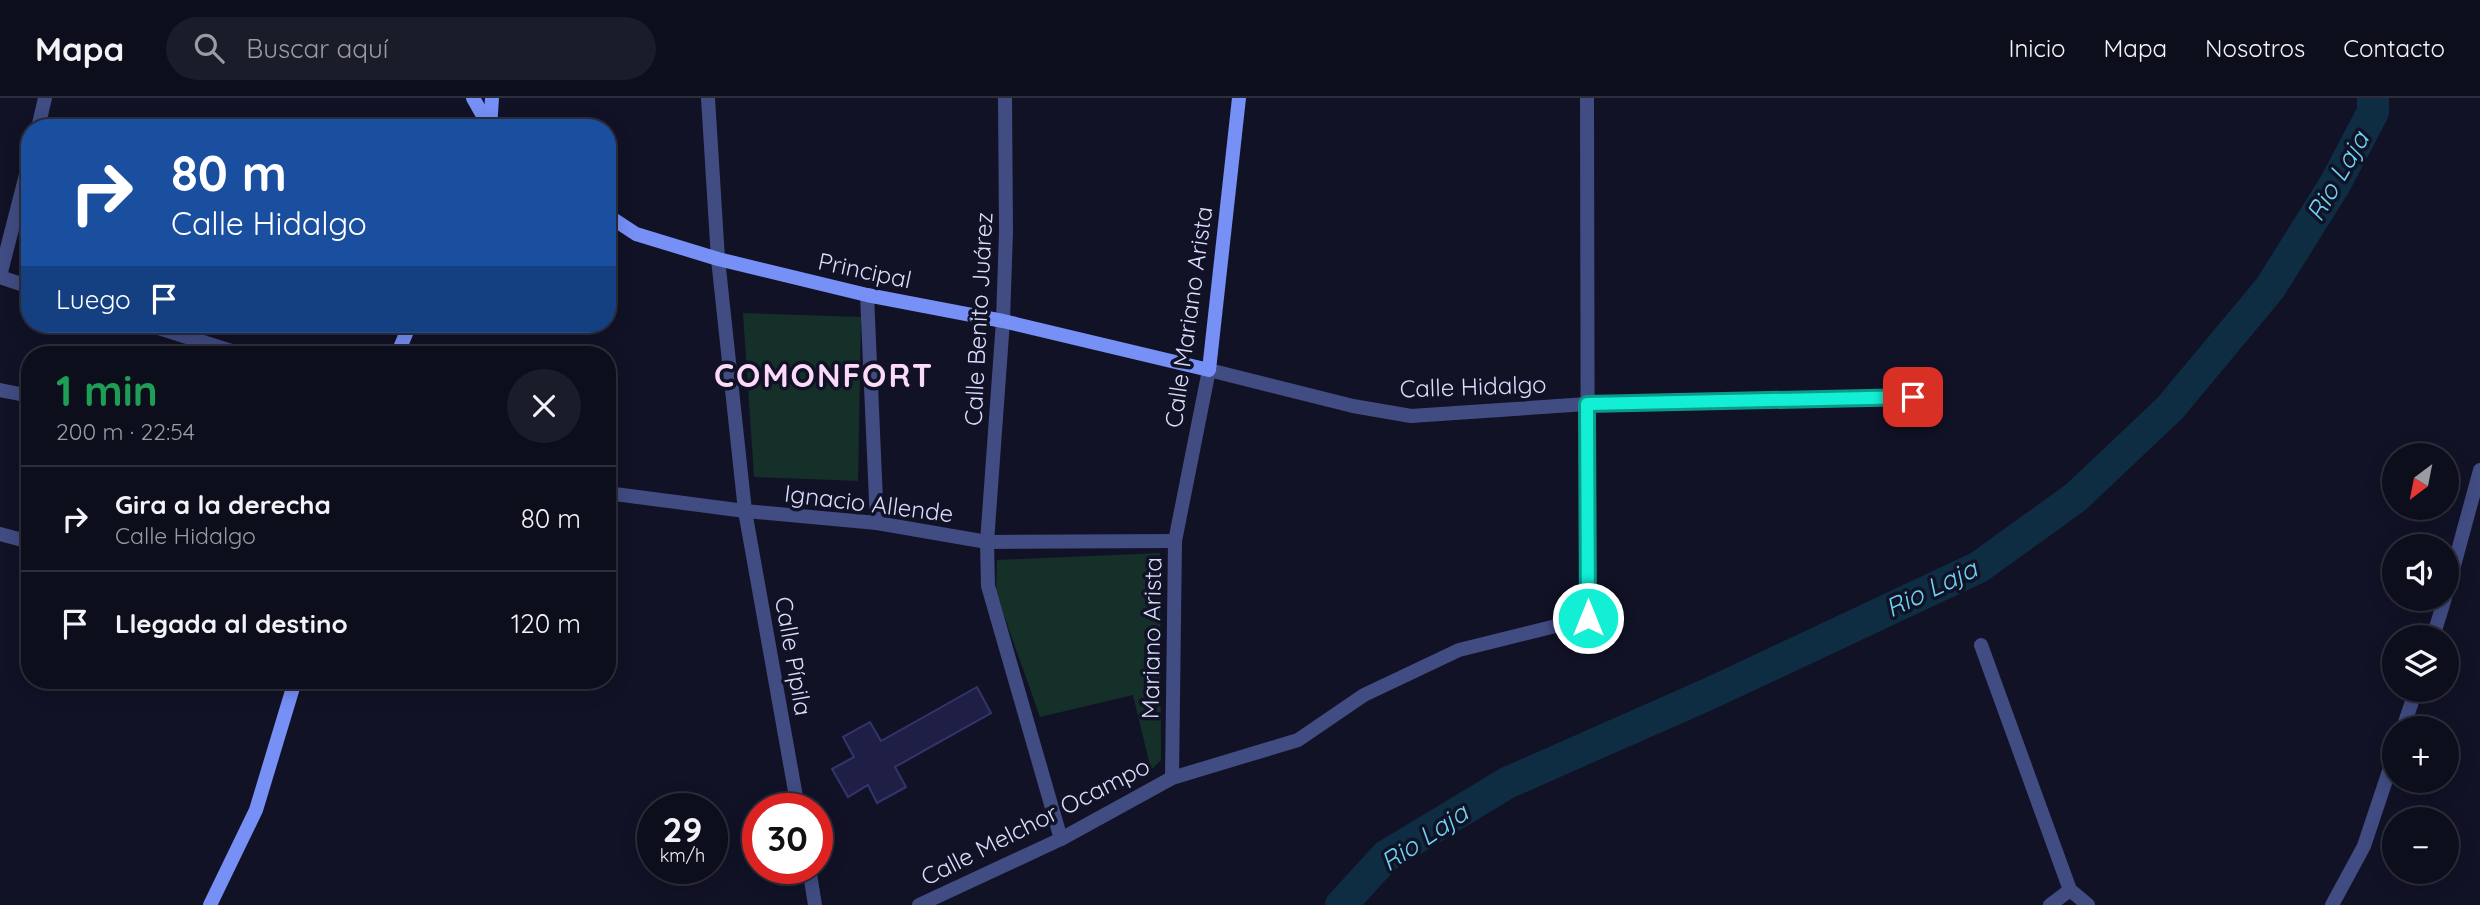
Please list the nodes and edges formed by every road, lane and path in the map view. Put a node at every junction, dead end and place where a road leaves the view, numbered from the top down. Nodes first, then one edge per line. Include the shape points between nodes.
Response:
1 (45, 98) edge
2 (473, 98) edge
3 (492, 98) edge
4 (708, 98) edge
5 (1005, 98) edge
6 (1239, 98) edge
7 (1587, 98) edge
8 (40, 119) edge
9 (485, 119) edge
10 (491, 119) edge
11 (21, 194) edge
12 (616, 221) edge
13 (718, 260) junction
14 (0, 277) edge
15 (21, 284) edge
16 (867, 295) junction
17 (1003, 321) junction
18 (174, 333) edge
19 (216, 346) edge
20 (1209, 370) junction
21 (0, 390) edge
22 (21, 394) edge
23 (1913, 397) dead end
24 (1587, 404) junction
25 (2480, 470) edge
26 (616, 494) edge
27 (745, 511) junction
28 (877, 523) junction
29 (0, 534) edge
30 (21, 540) edge
31 (1175, 541) junction
32 (987, 542) junction
33 (2459, 548) edge
34 (1981, 645) dead end
35 (293, 689) edge
36 (1172, 778) junction
37 (2382, 791) edge
38 (795, 793) edge
39 (1061, 839) junction
40 (811, 884) edge
41 (2070, 890) junction
42 (210, 905) edge
43 (815, 905) edge
44 (919, 905) edge
45 (2050, 905) edge
46 (2088, 905) edge
47 (2332, 905) edge

1 - 8 street
2 - 9 street
3 - 10 street
4 - 13 street, Calle Pípila
5 - 17 street, Calle Benito Juárez
6 - 20 street, Calle Mariano Arista
7 - 24 street
11 - 14 street
12 - 13 street, Principal via 636,234
13 - 16 street, Principal
13 - 27 street, Calle Pípila
14 - 15 street
16 - 17 street, Principal
16 - 28 street
17 - 20 street, Calle Hidalgo
17 - 32 street, Calle Benito Juárez
18 - 19 street
20 - 24 street, Calle Hidalgo via 1411,416
20 - 31 street, Calle Mariano Arista
21 - 22 street
23 - 24 street, Calle Hidalgo
24 - 36 street, Calle Melchor Ocampo via 1588,618 1459,650 1364,695 1298,740
25 - 33 street
26 - 27 street, Ignacio Allende
27 - 28 street, Ignacio Allende
27 - 38 street, Calle Pípila
28 - 32 street, Ignacio Allende
29 - 30 street
31 - 32 street, Ignacio Allende
31 - 36 street, Mariano Arista
32 - 39 street, Calle Benito Juárez via 988,586
34 - 41 street
35 - 42 street via 256,810
36 - 39 street, Calle Melchor Ocampo
37 - 47 street via 2364,846
39 - 44 street, Calle Melchor Ocampo
40 - 43 street
41 - 45 street
41 - 46 street

